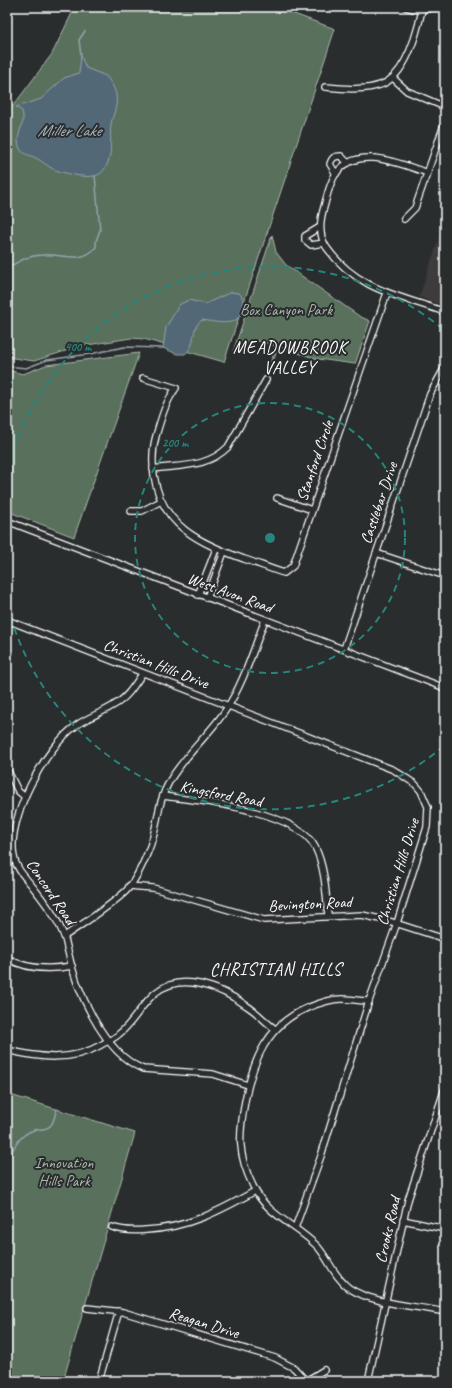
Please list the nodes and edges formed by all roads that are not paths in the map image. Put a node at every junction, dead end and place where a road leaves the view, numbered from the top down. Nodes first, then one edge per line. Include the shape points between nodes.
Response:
1 (406, 7) edge
2 (439, 7) edge
3 (422, 10) junction
4 (393, 78) junction
5 (325, 87) dead end
6 (445, 107) edge
7 (445, 122) edge
8 (348, 163) junction
9 (428, 173) junction
10 (336, 174) junction
11 (404, 219) dead end
12 (320, 227) junction
13 (324, 243) junction
14 (387, 293) junction
15 (445, 312) edge
16 (445, 367) edge
17 (143, 378) dead end
18 (266, 380) dead end
19 (153, 469) junction
20 (277, 498) dead end
21 (161, 501) junction
22 (312, 510) junction
23 (131, 511) dead end
24 (7, 521) edge
25 (216, 548) junction
26 (224, 552) junction
27 (376, 553) junction
28 (445, 576) edge
29 (198, 595) junction
30 (207, 598) junction
31 (7, 620) edge
32 (265, 620) junction
33 (344, 649) junction
34 (142, 674) junction
35 (445, 688) edge
36 (228, 705) junction
37 (7, 769) edge
38 (163, 796) junction
39 (25, 797) junction
40 (129, 886) junction
41 (328, 915) junction
42 (397, 923) junction
43 (65, 936) junction
44 (445, 939) edge
45 (7, 958) edge
46 (72, 966) junction
47 (369, 1001) junction
48 (275, 1029) junction
49 (109, 1042) junction
50 (7, 1050) edge
51 (248, 1085) junction
52 (445, 1088) edge
53 (255, 1191) junction
54 (403, 1220) junction
55 (112, 1227) dead end
56 (295, 1228) junction
57 (445, 1229) edge
58 (386, 1301) junction
59 (87, 1308) dead end
60 (119, 1311) junction
61 (445, 1312) edge
62 (324, 1370) dead end
63 (99, 1381) edge
64 (306, 1381) edge
65 (368, 1381) edge

1 - 3 street
2 - 3 street
3 - 4 street via 411,47
4 - 5 street via 382,85 370,88
4 - 6 street via 408,91
7 - 9 street
8 - 9 street via 376,157
8 - 10 street
8 - 10 street via 341,156 334,156 330,164
9 - 11 street via 415,208
10 - 12 street via 329,186
12 - 13 street
12 - 13 street via 308,233 305,240 311,245
13 - 14 street via 336,258 361,280
14 - 15 street
14 - 22 street, Stanford Circle
16 - 27 street, Castlebar Drive via 430,394
17 - 19 street, Stanford Circle via 176,388 168,398 153,446
18 - 19 street via 228,447 220,456 206,462
19 - 21 street, Stanford Circle
20 - 22 street
21 - 23 street via 142,511
21 - 25 street, Stanford Circle via 183,530
22 - 26 street, Stanford Circle via 293,566 288,572 278,572
24 - 29 street, West Avon Road
25 - 26 street, Stanford Circle
25 - 29 street
26 - 30 street
27 - 28 street
27 - 33 street, Castlebar Drive
29 - 30 street, West Avon Road
30 - 32 street, West Avon Road
31 - 34 street, Christian Hills Drive
32 - 33 street, West Avon Road
32 - 36 street via 245,672
33 - 35 street, West Avon Road
34 - 36 street, Christian Hills Drive
34 - 39 street, Concord Road via 124,698 67,733 40,770
36 - 38 street via 212,729 176,770
36 - 42 street, Christian Hills Drive via 394,770 421,791 428,807 428,822
37 - 39 street via 18,790
38 - 40 street via 149,848
38 - 41 street, Kingsford Road via 242,808 269,817 300,832 314,846 320,862
39 - 43 street, Concord Road via 12,843 14,858
40 - 41 street, Bevington Road via 153,888 264,920
40 - 43 street
41 - 42 street, Bevington Road via 362,915
42 - 44 street, Bevington Road
42 - 47 street, Christian Hills Drive
43 - 46 street, Concord Road
45 - 46 street via 29,968 53,969
46 - 49 street, Concord Road via 88,1006
47 - 48 street via 323,1001 292,1015
47 - 56 street, Christian Hills Drive
48 - 49 street via 241,1002 209,987 189,982 165,987 155,993 129,1025
48 - 51 street via 256,1058
49 - 50 street via 85,1053 61,1058 33,1056
49 - 51 street, Concord Road via 125,1059 143,1069 213,1074
51 - 53 street via 240,1145
52 - 54 street, Crooks Road
53 - 55 street via 222,1210 186,1224 135,1231
53 - 56 street via 269,1209
54 - 57 street
54 - 58 street, Crooks Road
56 - 58 street via 318,1248 348,1288 359,1294
58 - 61 street
58 - 65 street, Crooks Road
59 - 60 street, Reagan Drive
60 - 63 street
60 - 64 street, Reagan Drive via 275,1358 294,1368
62 - 64 street

